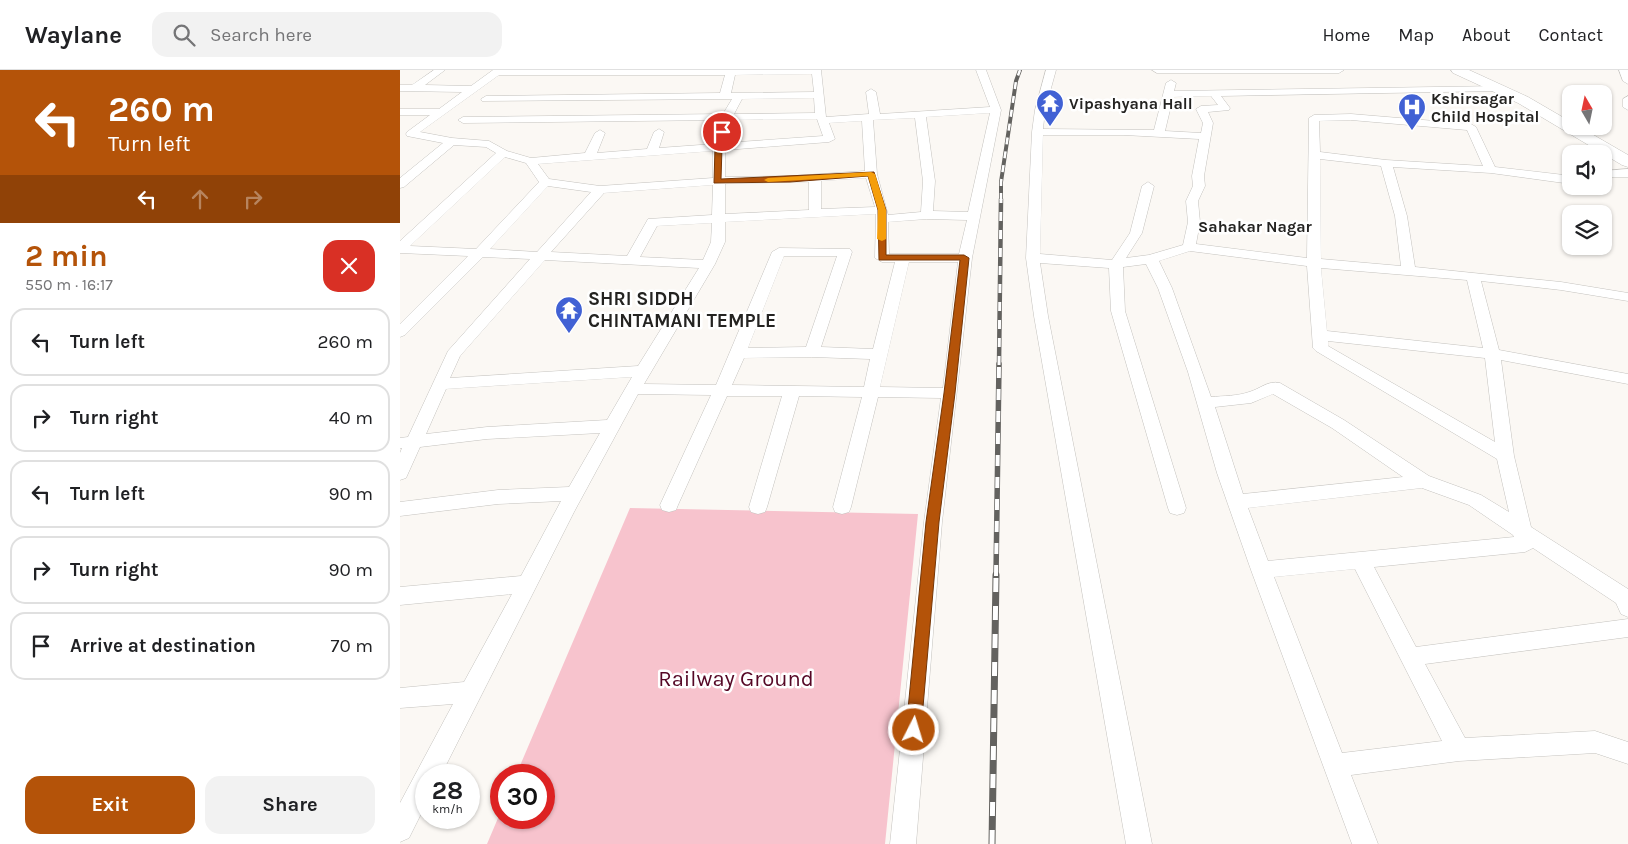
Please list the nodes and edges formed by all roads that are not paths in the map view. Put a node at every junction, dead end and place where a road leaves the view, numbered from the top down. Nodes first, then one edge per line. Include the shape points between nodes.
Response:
1 (440, 70) edge
2 (1051, 70) edge
3 (1157, 70) edge
4 (1174, 70) edge
5 (1216, 70) edge
6 (1339, 70) edge
7 (1458, 70) edge
8 (1624, 70) edge
9 (497, 71) edge
10 (641, 71) edge
11 (780, 71) edge
12 (817, 71) edge
13 (731, 72) junction
14 (985, 73) edge
15 (1628, 82) edge
16 (400, 88) edge
17 (416, 88) junction
18 (1497, 88) junction
19 (471, 89) junction
20 (872, 92) dead end
21 (1168, 94) junction
22 (1214, 94) junction
23 (724, 95) junction
24 (739, 95) junction
25 (819, 95) junction
26 (1357, 98) junction
27 (486, 99) dead end
28 (1628, 99) edge
29 (1628, 107) edge
30 (996, 110) junction
31 (400, 112) edge
32 (440, 112) junction
33 (920, 114) junction
34 (871, 117) junction
35 (726, 118) junction
36 (821, 118) junction
37 (1370, 118) junction
38 (463, 120) dead end
39 (659, 132) dead end
40 (1037, 132) junction
41 (600, 133) dead end
42 (1160, 133) junction
43 (1204, 136) junction
44 (452, 141) junction
45 (719, 147) junction
46 (652, 152) junction
47 (504, 153) junction
48 (1313, 155) junction
49 (590, 156) junction
50 (530, 161) junction
51 (1628, 162) edge
52 (1386, 163) junction
53 (1491, 170) junction
54 (1628, 173) edge
55 (871, 174) junction
56 (1612, 174) edge
57 (814, 178) junction
58 (1562, 179) edge
59 (717, 181) junction
60 (546, 182) junction
61 (400, 184) edge
62 (1148, 186) dead end
63 (600, 190) junction
64 (815, 214) junction
65 (882, 215) junction
66 (927, 215) junction
67 (974, 216) junction
68 (718, 219) junction
69 (1189, 247) junction
70 (400, 248) edge
71 (479, 253) junction
72 (541, 256) junction
73 (903, 258) junction
74 (964, 258) junction
75 (1033, 258) junction
76 (1151, 259) junction
77 (632, 260) junction
78 (1314, 263) junction
79 (708, 264) junction
80 (1116, 264) junction
81 (1409, 272) junction
82 (1473, 276) junction
83 (1628, 297) edge
84 (400, 332) edge
85 (1320, 336) junction
86 (812, 352) junction
87 (738, 353) junction
88 (879, 354) junction
89 (1492, 354) junction
90 (643, 371) junction
91 (1628, 379) edge
92 (440, 384) junction
93 (633, 389) junction
94 (721, 390) junction
95 (792, 391) junction
96 (871, 392) junction
97 (950, 393) junction
98 (1206, 403) junction
99 (613, 426) junction
100 (407, 443) edge
101 (1506, 456) junction
102 (400, 473) edge
103 (1423, 481) junction
104 (574, 494) junction
105 (1237, 502) junction
106 (669, 505) dead end
107 (758, 507) dead end
108 (842, 507) dead end
109 (1177, 508) dead end
110 (400, 509) edge
111 (1522, 532) junction
112 (1361, 560) junction
113 (1261, 570) junction
114 (528, 584) junction
115 (400, 596) edge
116 (1628, 608) edge
117 (1628, 628) edge
118 (1410, 657) junction
119 (471, 692) junction
120 (400, 698) edge
121 (1459, 750) junction
122 (1628, 752) edge
123 (434, 764) edge
124 (1335, 765) junction
125 (415, 800) edge
126 (400, 829) edge
127 (903, 844) edge
128 (1139, 844) edge
129 (1365, 844) edge

1 - 17 street
2 - 40 street
3 - 4 street
4 - 5 street
4 - 21 street
5 - 6 street
7 - 18 street
8 - 15 street
9 - 10 street
9 - 19 street
10 - 13 street
11 - 12 street
11 - 13 street
12 - 25 street
13 - 23 street
14 - 30 street
16 - 17 street
17 - 19 street
18 - 26 street
18 - 51 street
19 - 32 street
20 - 34 street
21 - 22 street
21 - 42 street
22 - 26 street
22 - 43 street via 1225,108 1201,109 1208,123
23 - 24 street
23 - 27 street
24 - 25 street
24 - 35 street
25 - 36 street
26 - 37 street
28 - 29 street
30 - 33 street
30 - 67 street
31 - 32 street
32 - 44 street via 411,134
33 - 34 street
33 - 66 street via 929,181
34 - 36 street
34 - 55 street
35 - 36 street
35 - 38 street
35 - 45 street
36 - 45 street via 829,139
37 - 48 street via 1314,118
37 - 53 street via 1470,127
39 - 46 street
40 - 42 street
40 - 75 street
41 - 49 street
42 - 43 street
43 - 69 street via 1198,186 1192,201 1195,211
44 - 47 street via 489,144
44 - 61 street
45 - 46 street
45 - 59 street
46 - 49 street
47 - 50 street
47 - 70 street
48 - 52 street
48 - 78 street
49 - 50 street
50 - 60 street
52 - 53 street
52 - 81 street via 1402,216
53 - 58 street
54 - 56 street
55 - 57 street
55 - 65 street
57 - 59 street
57 - 64 street
59 - 63 street
59 - 68 street
60 - 63 street
60 - 71 street
62 - 80 street via 1136,233
63 - 72 street
64 - 65 street
64 - 68 street
65 - 66 street
65 - 73 street via 882,258
66 - 67 street
67 - 74 street
68 - 77 street via 652,222
68 - 79 street via 718,242
69 - 76 street
69 - 78 street
70 - 71 street
71 - 72 street
71 - 84 street
72 - 77 street
72 - 92 street via 453,354
73 - 74 street
73 - 88 street
74 - 97 street
75 - 80 street
75 - 128 street
76 - 80 street
76 - 98 street via 1165,288
77 - 79 street
78 - 81 street
78 - 85 street
79 - 90 street
80 - 109 street via 1118,311
81 - 82 street
82 - 83 street
82 - 89 street
85 - 89 street
85 - 101 street via 1321,348
86 - 87 street
86 - 87 street via 845,252 779,252
86 - 88 street
87 - 94 street
88 - 96 street
89 - 91 street
89 - 101 street
90 - 92 street
90 - 93 street
92 - 100 street
93 - 94 street
93 - 99 street
94 - 95 street
94 - 106 street
95 - 96 street
95 - 107 street
96 - 97 street
96 - 108 street
97 - 127 street via 932,522
98 - 103 street via 1251,398 1274,387 1338,424
98 - 105 street
99 - 100 street via 487,433
99 - 104 street
100 - 102 street
101 - 111 street
103 - 105 street
103 - 111 street via 1475,500
104 - 110 street via 498,497
104 - 114 street
105 - 113 street
111 - 112 street via 1525,544
111 - 116 street via 1625,598
112 - 113 street
112 - 118 street
113 - 124 street
114 - 115 street
114 - 119 street
117 - 118 street
118 - 121 street
119 - 120 street
119 - 123 street
121 - 122 street via 1595,742
121 - 124 street
124 - 129 street
125 - 126 street

